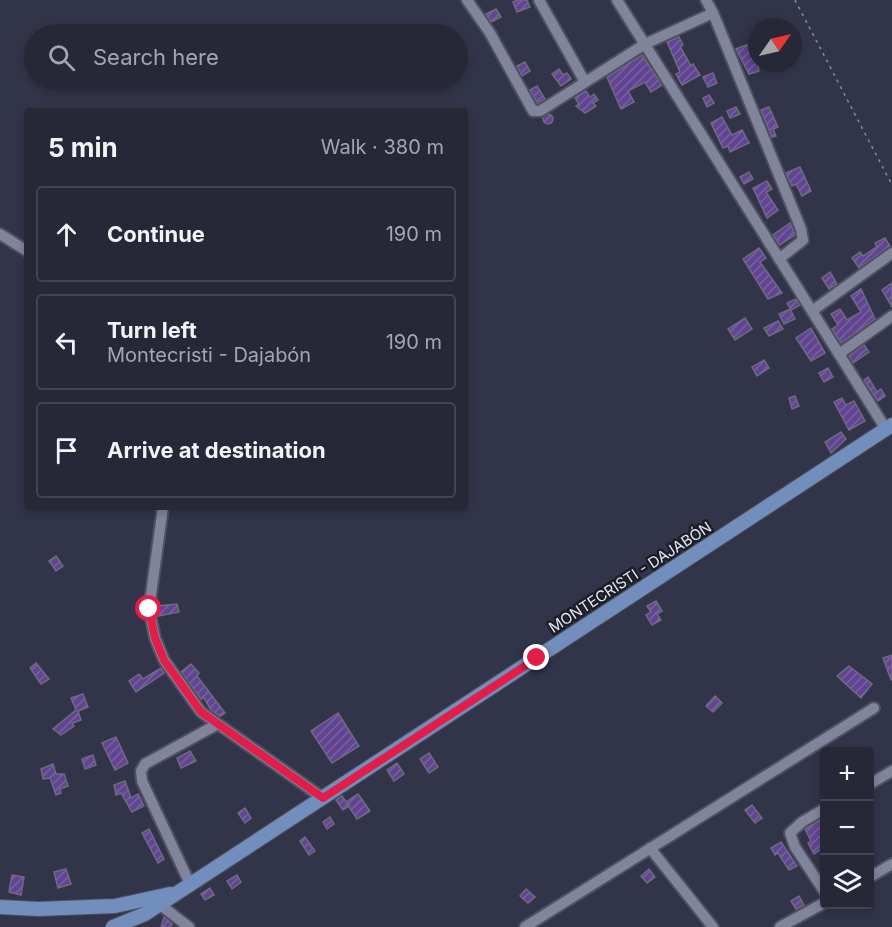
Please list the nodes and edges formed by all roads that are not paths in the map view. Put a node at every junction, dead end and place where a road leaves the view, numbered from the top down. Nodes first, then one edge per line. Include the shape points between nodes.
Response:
1 (467, 0) edge
2 (539, 0) edge
3 (617, 0) edge
4 (706, 0) edge
5 (713, 13) junction
6 (645, 44) junction
7 (585, 82) junction
8 (0, 234) edge
9 (24, 249) edge
10 (892, 253) edge
11 (779, 259) junction
12 (812, 311) junction
13 (892, 316) edge
14 (839, 354) junction
15 (889, 427) edge
16 (163, 510) edge
17 (874, 708) dead end
18 (216, 725) junction
19 (892, 771) edge
20 (874, 782) edge
21 (323, 798) junction
22 (820, 812) edge
23 (650, 848) junction
24 (892, 864) edge
25 (874, 875) edge
26 (190, 884) junction
27 (820, 884) edge
28 (175, 893) junction
29 (159, 903) junction
30 (820, 906) edge
31 (0, 907) edge
32 (112, 927) edge
33 (189, 927) edge
34 (525, 927) edge
35 (713, 927) edge
36 (780, 927) edge

1 - 7 street via 533,111 540,111
2 - 7 street
3 - 6 street
4 - 5 street
5 - 6 street
5 - 11 street via 801,229 803,240
6 - 7 street
6 - 11 street
8 - 9 street
10 - 12 street
11 - 12 street
12 - 14 street
13 - 14 street
14 - 15 street
15 - 21 main road, MONTECRISTI - DAJABÓN
16 - 18 street via 149,609 155,638 164,660 201,712
17 - 23 street
18 - 21 street
18 - 26 street via 145,764 141,771 142,781
19 - 20 street
21 - 26 main road, MONTECRISTI - DAJABÓN
22 - 27 street via 790,833
23 - 34 street
23 - 35 street
24 - 25 street
26 - 28 main road, MONTECRISTI - DAJABÓN
28 - 29 main road, MONTECRISTI - DAJABÓN
28 - 31 main road, MONTECRISTI - DAJABÓN via 115,906
29 - 32 main road, MONTECRISTI - DAJABÓN via 145,914
29 - 33 street
30 - 36 street

